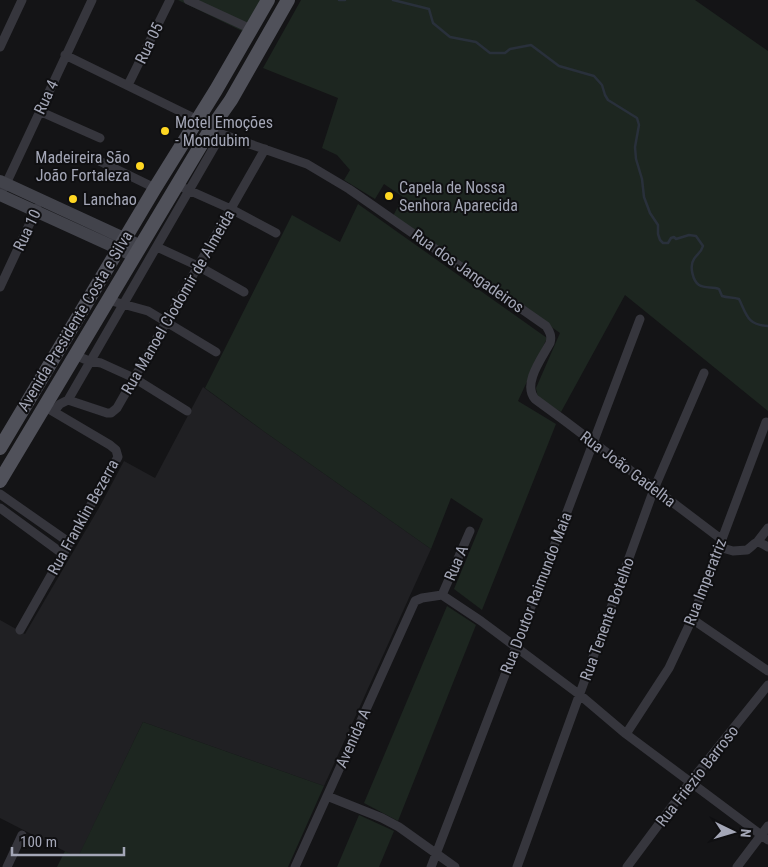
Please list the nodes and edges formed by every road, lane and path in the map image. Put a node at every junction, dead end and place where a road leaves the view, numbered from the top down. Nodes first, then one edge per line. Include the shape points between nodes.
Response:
1 (22, 0) edge
2 (92, 0) edge
3 (170, 0) edge
4 (188, 0) edge
5 (268, 0) edge
6 (288, 0) edge
7 (252, 29) junction
8 (0, 46) edge
9 (65, 55) junction
10 (224, 77) junction
11 (128, 85) junction
12 (239, 86) junction
13 (216, 90) junction
14 (231, 100) junction
15 (39, 111) junction
16 (198, 120) junction
17 (215, 133) junction
18 (100, 138) dead end
19 (265, 149) junction
20 (89, 156) dead end
21 (177, 185) junction
22 (155, 188) junction
23 (1, 189) edge
24 (191, 191) junction
25 (38, 205) junction
26 (231, 209) junction
27 (276, 233) dead end
28 (122, 244) junction
29 (157, 247) junction
30 (137, 251) junction
31 (198, 266) junction
32 (0, 286) edge
33 (244, 292) dead end
34 (108, 300) junction
35 (122, 304) junction
36 (640, 319) dead end
37 (165, 322) junction
38 (71, 330) junction
39 (84, 340) junction
40 (216, 352) dead end
41 (57, 353) junction
42 (74, 358) junction
43 (89, 361) junction
44 (704, 373) dead end
45 (134, 378) junction
46 (68, 400) junction
47 (534, 400) joint
48 (49, 409) junction
49 (187, 410) dead end
50 (766, 422) dead end
51 (593, 441) junction
52 (0, 448) edge
53 (0, 481) edge
54 (654, 490) junction
55 (0, 494) edge
56 (0, 508) edge
57 (768, 528) edge
58 (470, 531) dead end
59 (758, 542) junction
60 (70, 543) junction
61 (720, 543) junction
62 (768, 547) edge
63 (63, 554) junction
64 (442, 596) junction
65 (692, 619) junction
66 (20, 630) dead end
67 (515, 648) junction
68 (768, 671) edge
69 (768, 685) edge
70 (580, 696) junction
71 (626, 734) junction
72 (691, 781) junction
73 (327, 796) junction
74 (768, 826) edge
75 (22, 835) dead end
76 (765, 837) edge
77 (436, 853) junction
78 (7, 867) edge
79 (295, 867) edge
80 (431, 867) edge
81 (455, 867) edge
82 (517, 867) edge
83 (627, 867) edge
84 (737, 867) edge

1 - 8 street
2 - 9 street, Rua 4
3 - 11 street, Rua 05
4 - 7 street
5 - 7 main road, Avenida Presidente Costa e Silva
6 - 12 main road, Avenida Presidente Costa e Silva
7 - 10 main road, Avenida Presidente Costa e Silva
9 - 11 street
9 - 15 street, Rua 4
10 - 12 main road
10 - 13 main road, Avenida Presidente Costa e Silva
11 - 16 street
12 - 14 main road, Avenida Presidente Costa e Silva
13 - 14 main road
13 - 16 main road, Avenida Presidente Costa e Silva
14 - 17 main road, Avenida Presidente Costa e Silva
15 - 18 street
15 - 23 street, Rua 4
16 - 22 main road, Avenida Presidente Costa e Silva
17 - 19 street, Rua dos Jangadeiros
17 - 21 main road, Avenida Presidente Costa e Silva
17 - 24 street
19 - 26 street, Rua Manoel Clodomir de Almeida
19 - 47 street, Rua dos Jangadeiros via 307,164 357,194 546,326 550,332 550,343 530,383
20 - 22 street
21 - 24 street
21 - 30 main road, Avenida Presidente Costa e Silva
22 - 28 main road, Avenida Presidente Costa e Silva
23 - 25 street
24 - 26 street
24 - 29 street
25 - 28 street
25 - 32 street, Rua 10
26 - 27 street
26 - 31 street, Rua Manoel Clodomir de Almeida
28 - 30 street
28 - 38 main road, Avenida Presidente Costa e Silva
29 - 31 street
29 - 35 street
30 - 34 main road, Avenida Presidente Costa e Silva
31 - 33 street
31 - 37 street, Rua Manoel Clodomir de Almeida
34 - 35 street
34 - 39 main road, Avenida Presidente Costa e Silva
35 - 37 street via 148,311
35 - 43 street
36 - 51 street, Rua Doutor Raimundo Maia
37 - 40 street
37 - 45 street, Rua Manoel Clodomir de Almeida
38 - 39 main road via 72,337
38 - 41 main road, Avenida Presidente Costa e Silva
39 - 42 main road, Avenida Presidente Costa e Silva
41 - 42 main road
41 - 52 main road, Avenida Presidente Costa e Silva
42 - 43 street
42 - 48 main road, Avenida Presidente Costa e Silva
43 - 45 street
43 - 46 street
44 - 54 street, Rua Tenente Botelho
45 - 46 street, Rua Manoel Clodomir de Almeida via 111,413
45 - 49 street
46 - 48 street
47 - 51 street, Rua João Gadelha
48 - 53 main road, Avenida Presidente Costa e Silva
48 - 60 street, Rua Franklin Bezerra via 116,450 118,457
50 - 61 street, Rua Imperatriz
51 - 54 street, Rua João Gadelha
51 - 67 street, Rua Doutor Raimundo Maia
54 - 61 street, Rua João Gadelha
54 - 70 street, Rua Tenente Botelho
55 - 60 street
56 - 63 street
57 - 59 street
58 - 64 street, Rua A
59 - 61 street, Rua João Gadelha via 746,550 733,551
59 - 62 street
60 - 63 street, Rua Franklin Bezerra
61 - 65 street, Rua Imperatriz
63 - 66 street, Rua Franklin Bezerra
64 - 67 street
64 - 73 street, Avenida A via 415,601
65 - 68 street
65 - 71 street, Rua Imperatriz via 669,668
67 - 70 street
67 - 77 street, Rua Doutor Raimundo Maia
69 - 72 street, Rua Friezio Barroso
70 - 71 street
70 - 82 street, Rua Tenente Botelho
71 - 72 street
72 - 76 street
72 - 83 street, Rua Friezio Barroso
73 - 77 street via 382,818
73 - 79 street, Avenida A
74 - 76 street
75 - 78 street
76 - 84 street
77 - 80 street, Rua Doutor Raimundo Maia
77 - 81 street

